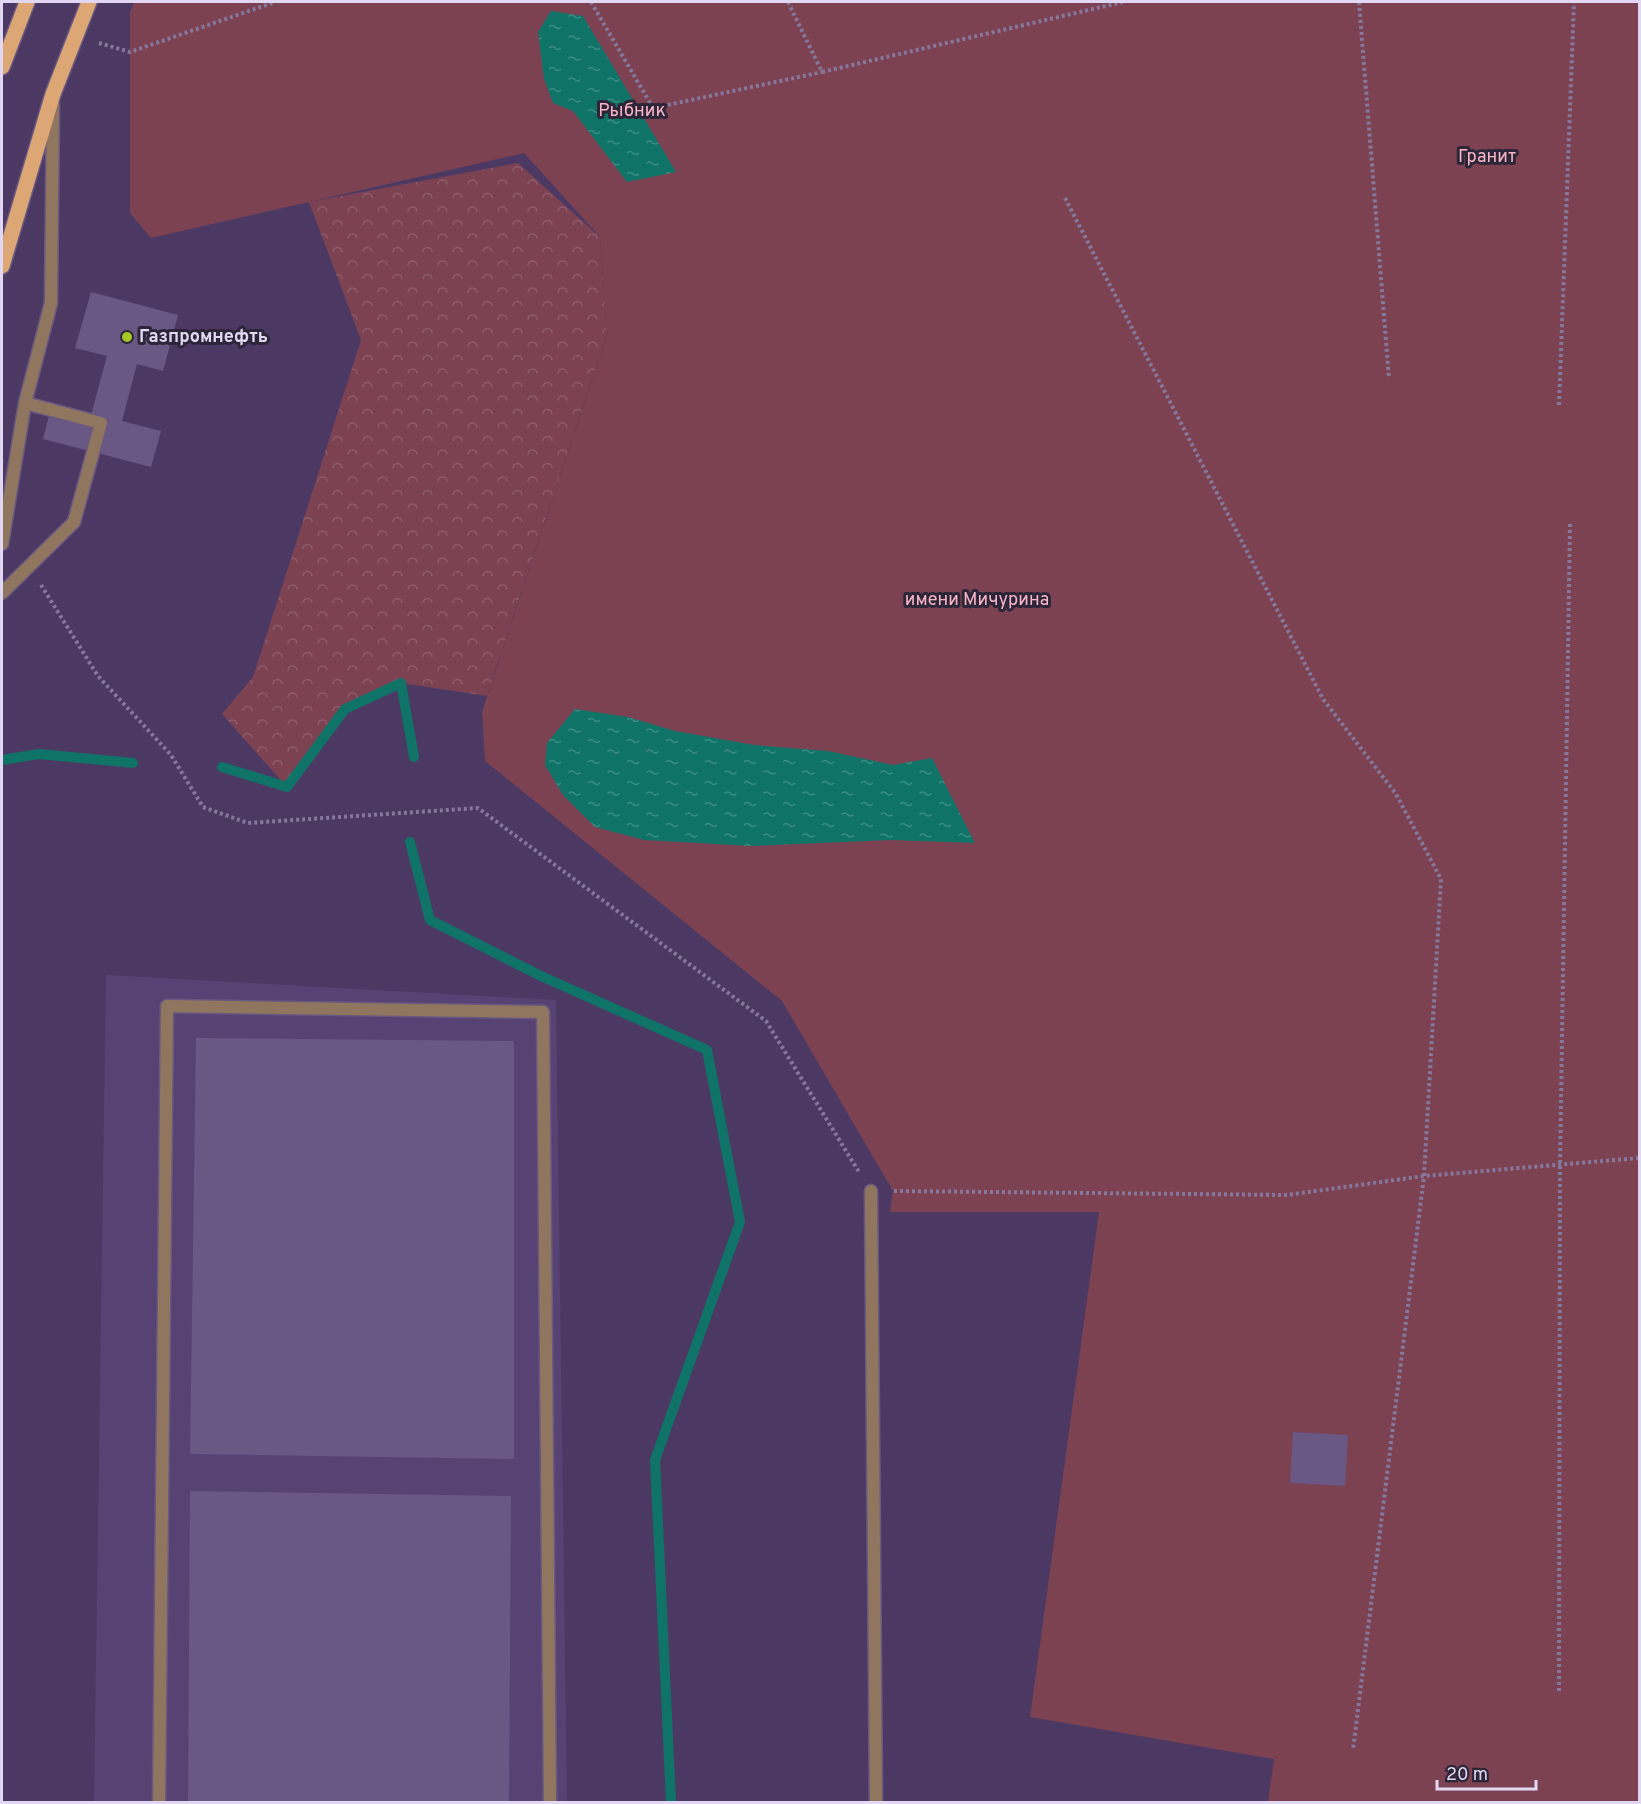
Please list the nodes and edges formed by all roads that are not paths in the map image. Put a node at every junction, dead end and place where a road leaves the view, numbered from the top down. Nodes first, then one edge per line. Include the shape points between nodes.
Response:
1 (27, 2) edge
2 (89, 2) edge
3 (2, 68) edge
4 (53, 94) junction
5 (2, 266) edge
6 (25, 403) junction
7 (2, 544) edge
8 (2, 593) edge
9 (871, 1191) road end
10 (159, 1803) edge
11 (550, 1803) edge
12 (876, 1803) edge

1 - 3 main road
2 - 4 main road
4 - 5 main road
4 - 6 lane via 51,303
6 - 7 lane
6 - 8 lane via 100,423 74,522
9 - 12 lane
10 - 11 lane via 167,1006 543,1012

